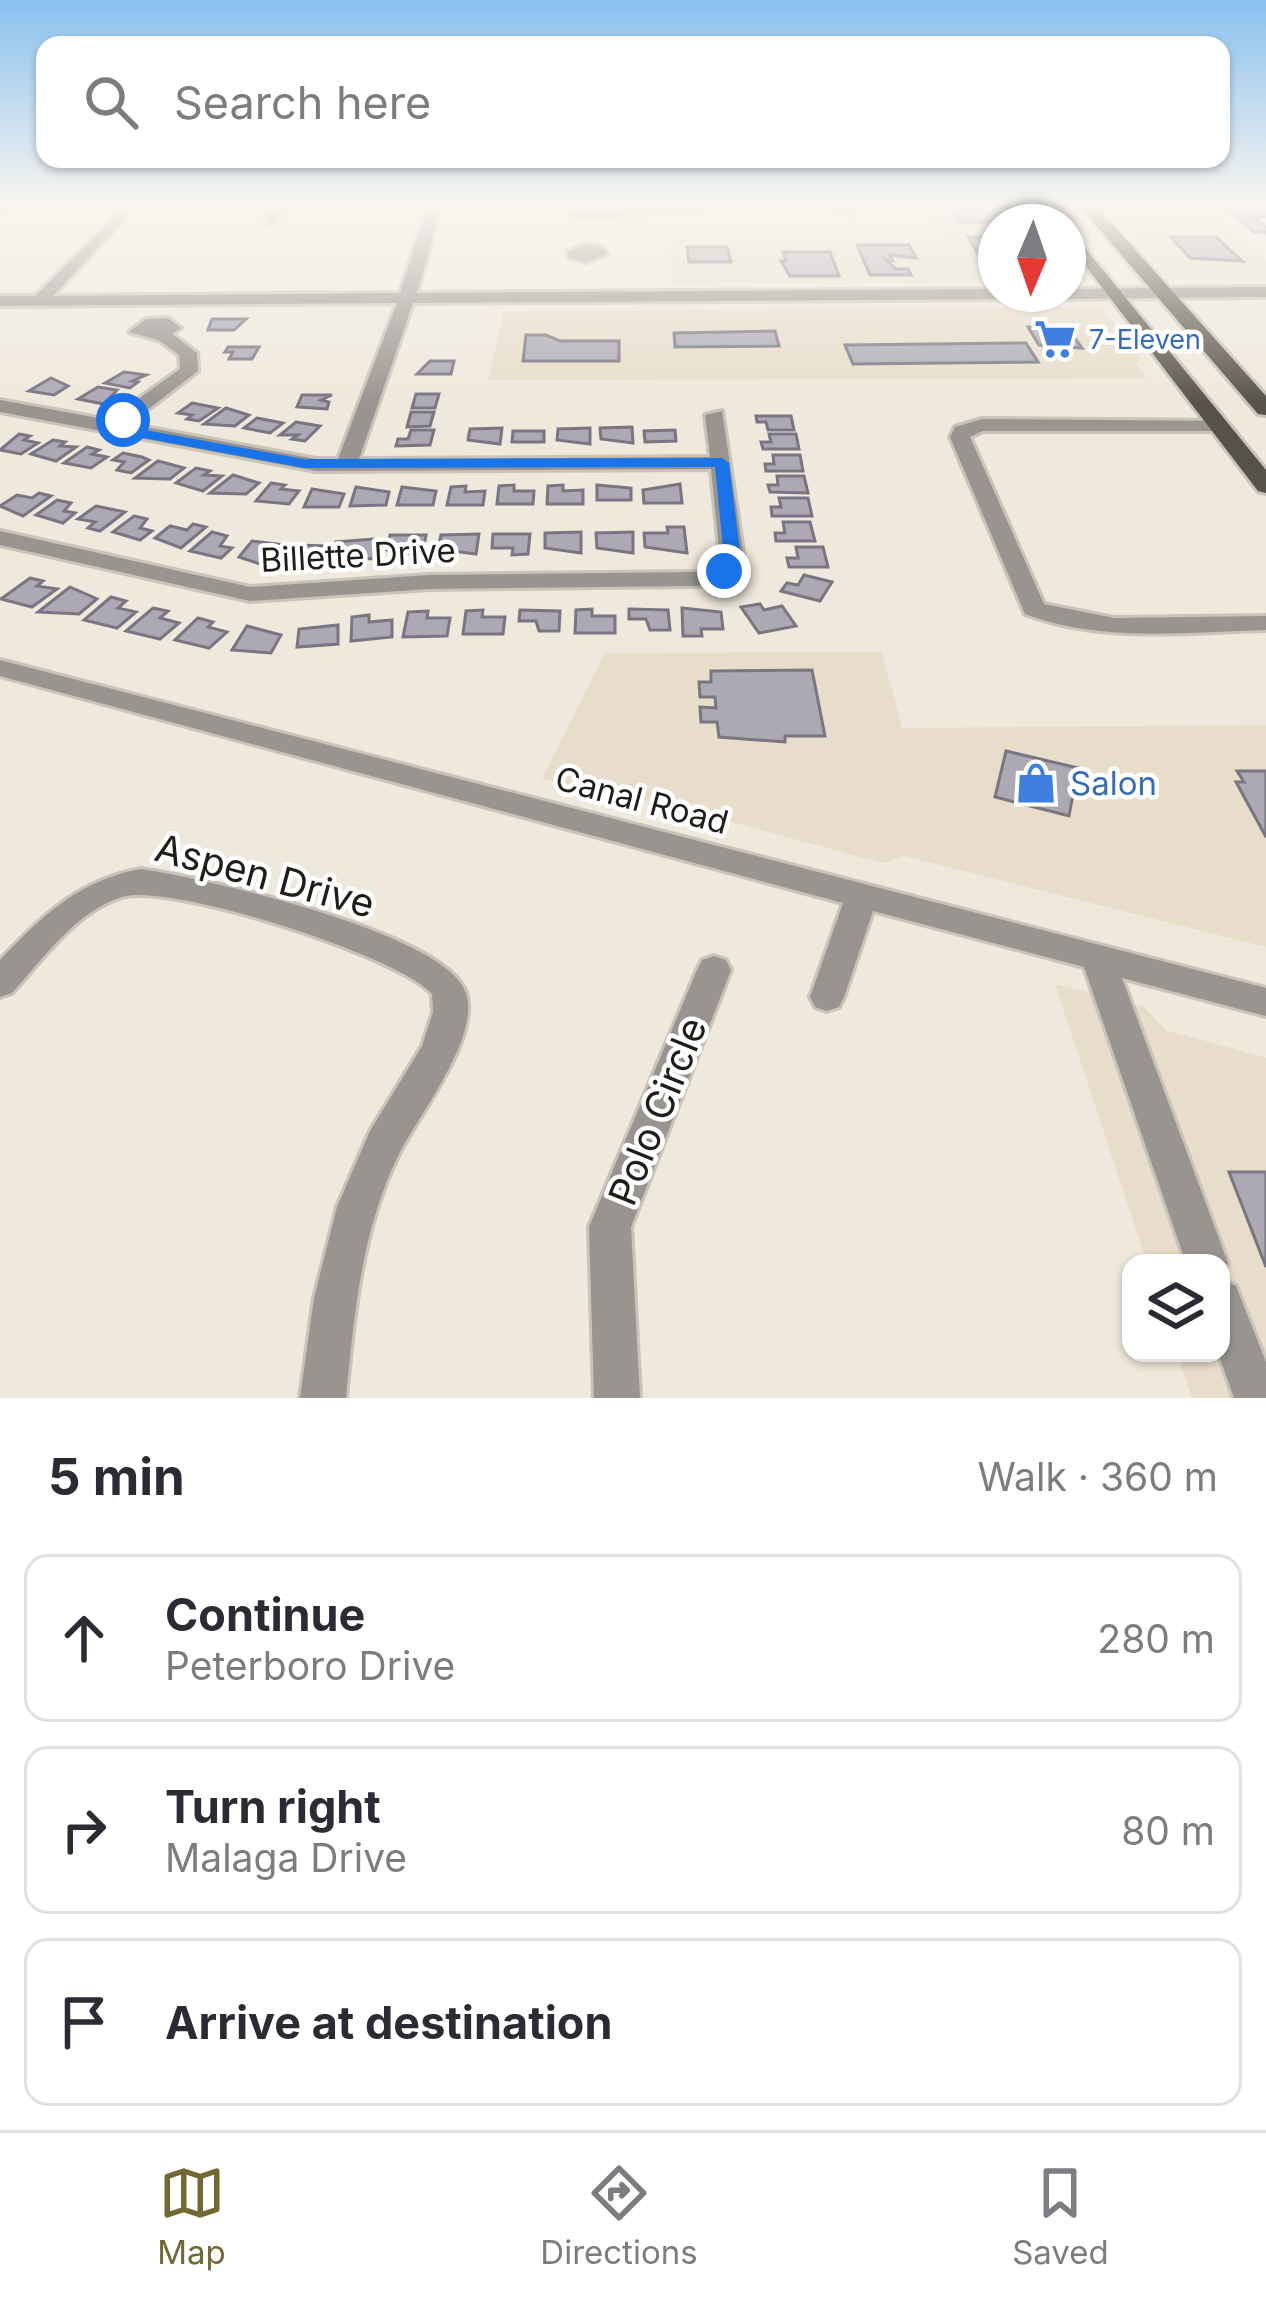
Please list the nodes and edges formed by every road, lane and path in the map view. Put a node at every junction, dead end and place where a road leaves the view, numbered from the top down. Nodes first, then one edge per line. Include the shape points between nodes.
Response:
1 (65, 273) edge
2 (414, 273) edge
3 (1100, 273) edge
4 (1147, 273) edge
5 (1266, 292) edge
6 (1165, 293) junction
7 (978, 294) edge
8 (1086, 294) edge
9 (1116, 294) junction
10 (407, 298) junction
11 (40, 300) junction
12 (0, 301) edge
13 (161, 334) dead end
14 (1266, 409) edge
15 (6, 412) edge
16 (715, 416) dead end
17 (1217, 424) junction
18 (111, 428) junction
19 (1241, 455) junction
20 (722, 463) junction
21 (346, 465) junction
22 (1266, 466) edge
23 (1266, 487) edge
24 (0, 538) edge
25 (1266, 623) edge
26 (0, 668) edge
27 (862, 896) junction
28 (1098, 959) junction
29 (714, 970) dead end
30 (0, 982) edge
31 (826, 997) dead end
32 (1266, 1002) edge
33 (1204, 1254) edge
34 (1230, 1325) edge
35 (323, 1398) edge
36 (617, 1398) edge
37 (1257, 1398) edge

1 - 11 street
2 - 10 street
3 - 9 main road
4 - 6 main road
5 - 6 street
6 - 9 street
6 - 14 main road
7 - 10 street
8 - 9 street
9 - 17 main road
10 - 11 street
10 - 21 street
11 - 12 street
13 - 18 street via 188,353 189,371
15 - 18 street
16 - 20 street
17 - 19 main road
17 - 25 street via 982,425 960,437 1034,609 1084,623
18 - 21 street
19 - 22 main road
19 - 23 main road
20 - 21 street
20 - 24 street, Billette Drive via 733,558 724,571 697,579 430,581 264,595
26 - 27 street, Canal Road
27 - 28 street, Canal Road
27 - 31 street
28 - 32 street, Canal Road
28 - 33 street
29 - 36 street, Polo Circle via 610,1227
30 - 35 street, Aspen Drive via 81,902 141,880 389,952 442,980 451,1002 445,1035 350,1219
34 - 37 street

